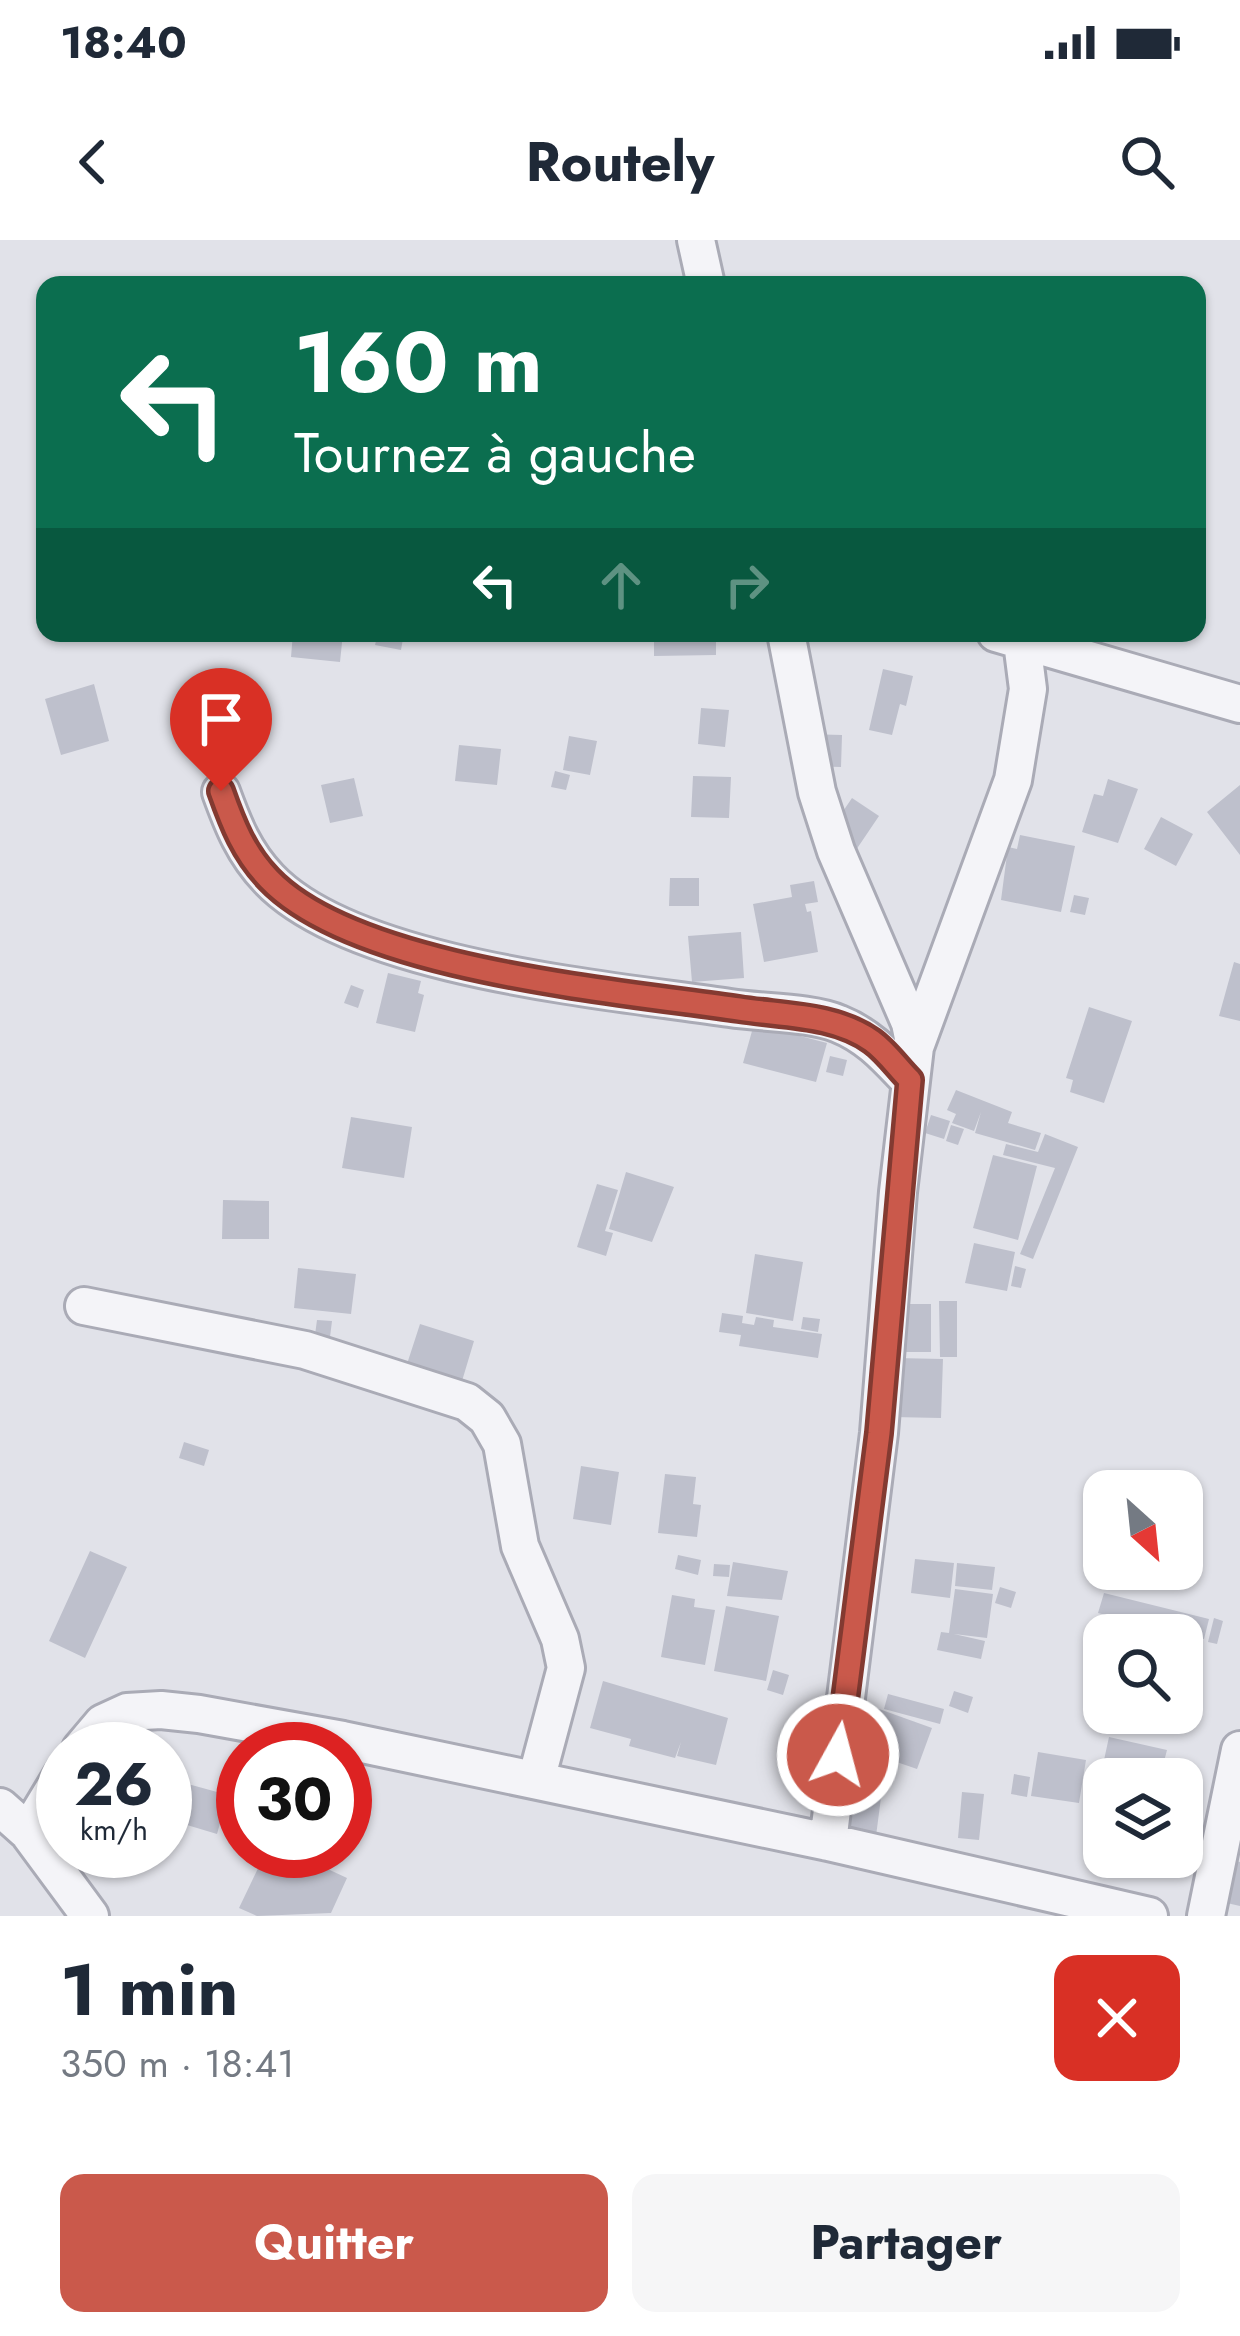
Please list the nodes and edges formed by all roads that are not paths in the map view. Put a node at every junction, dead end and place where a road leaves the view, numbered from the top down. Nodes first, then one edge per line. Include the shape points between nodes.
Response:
1 (696, 240) edge
2 (704, 276) edge
3 (787, 642) edge
4 (1011, 642) edge
5 (1023, 642) edge
6 (1240, 704) edge
7 (221, 791) dead end
8 (912, 1064) junction
9 (84, 1306) dead end
10 (105, 1722) edge
11 (1240, 1750) edge
12 (536, 1780) junction
13 (36, 1799) edge
14 (14, 1820) edge
15 (828, 1842) junction
16 (90, 1916) edge
17 (1149, 1916) edge
18 (1206, 1916) edge

1 - 2 street
3 - 8 street via 817,792 898,994
4 - 8 street via 1028,688 1013,779
5 - 6 street
7 - 8 street via 240,844 271,881 357,933 436,959 584,987 834,1022
8 - 15 street via 879,1433
9 - 12 street via 305,1350 467,1402 487,1418 502,1444 520,1546 566,1668
10 - 12 street via 161,1710
11 - 18 street
12 - 15 street
13 - 14 street
14 - 16 street
15 - 17 street

